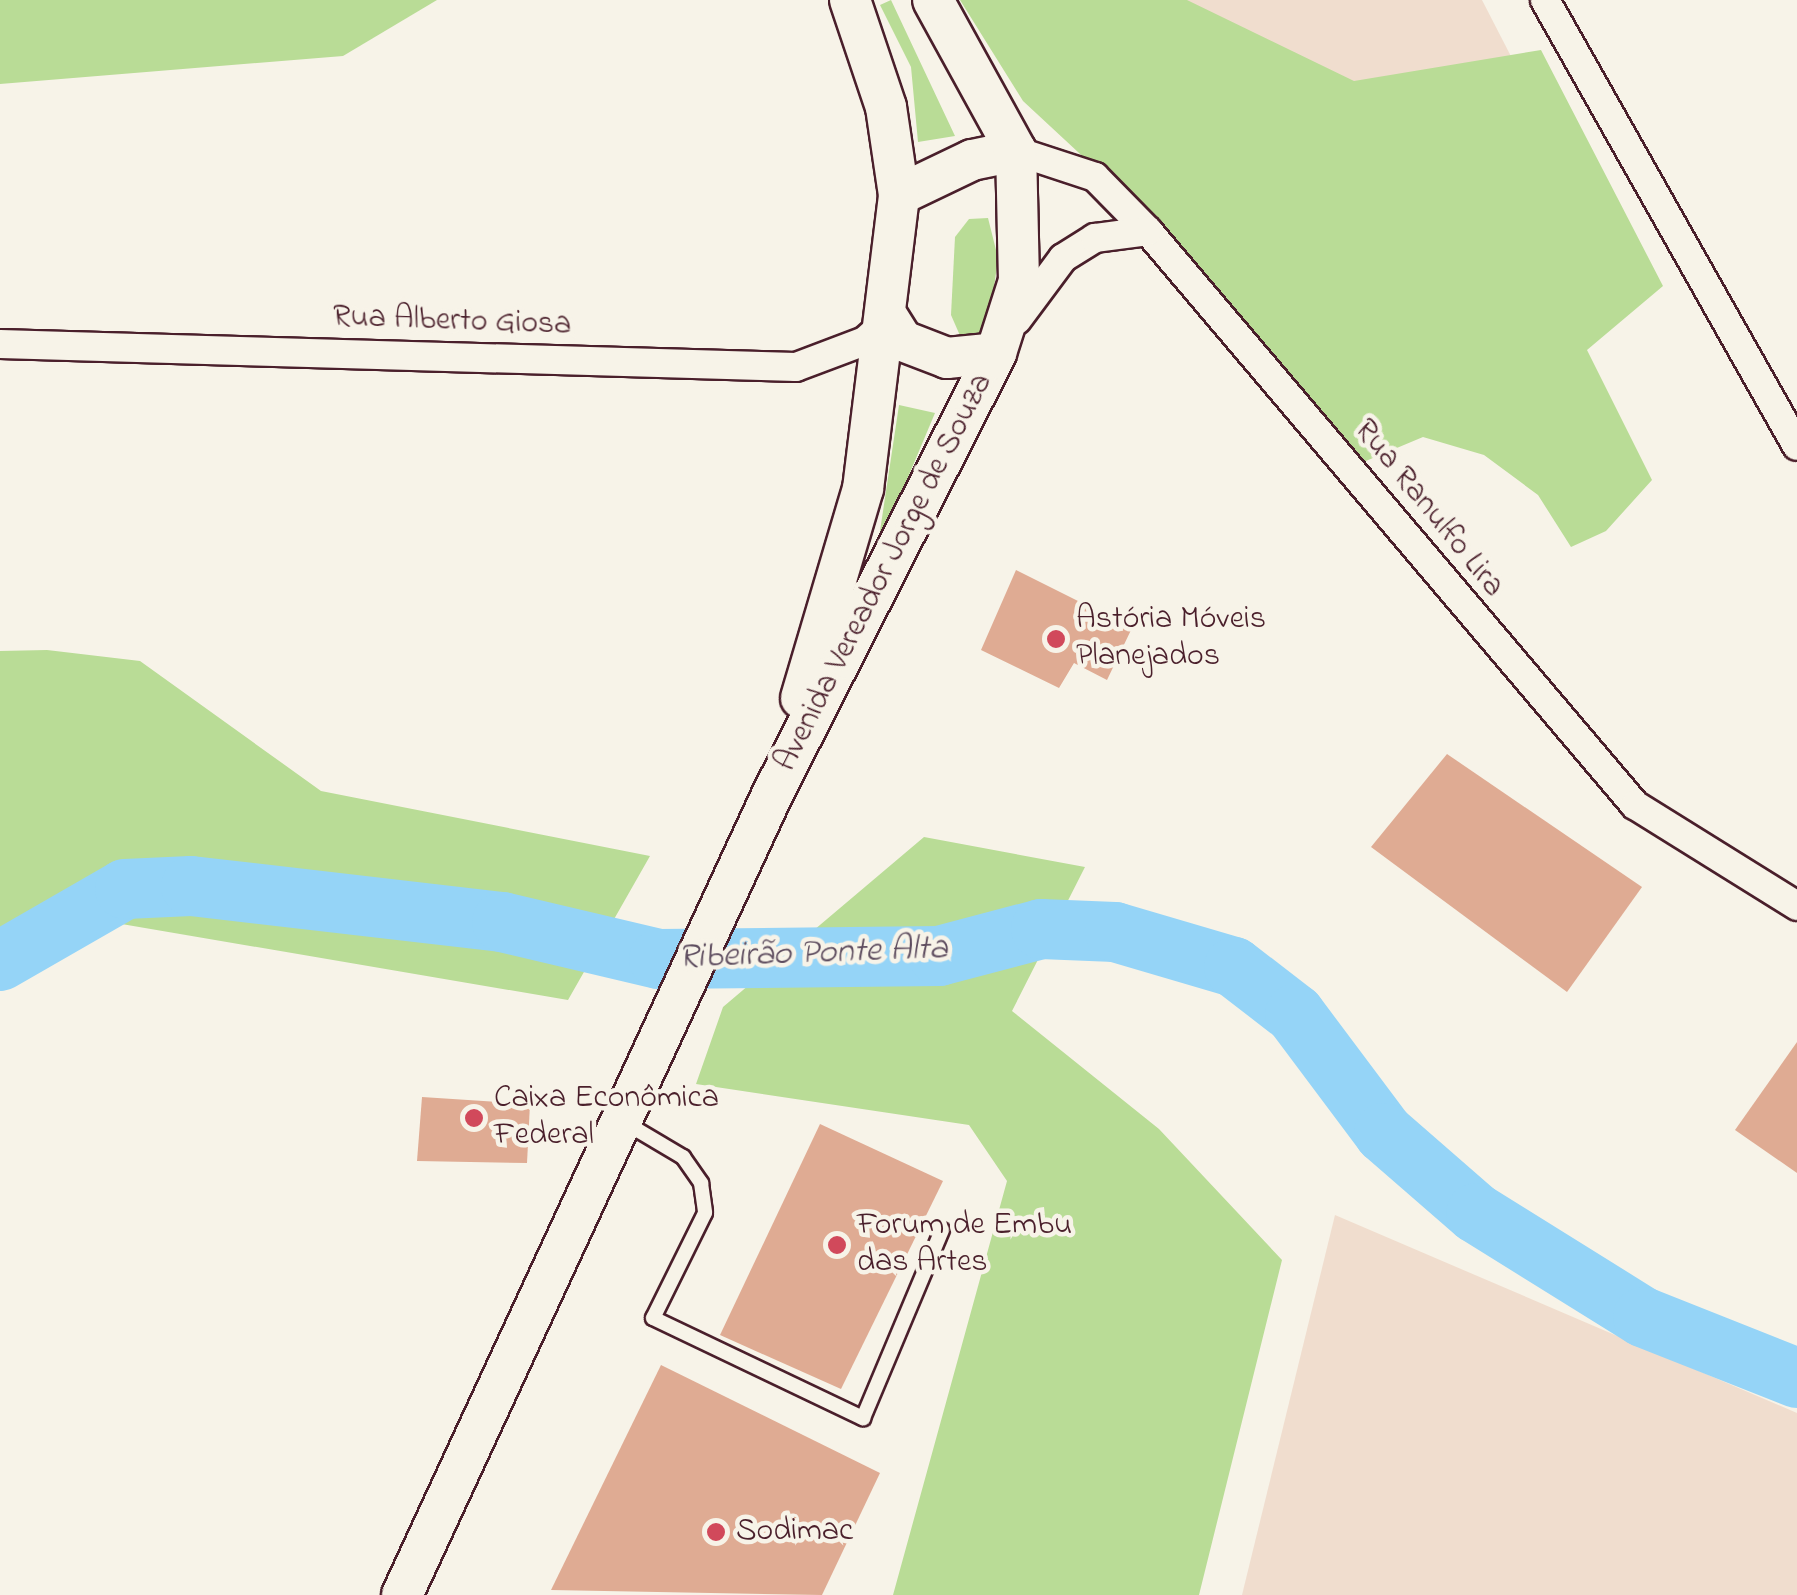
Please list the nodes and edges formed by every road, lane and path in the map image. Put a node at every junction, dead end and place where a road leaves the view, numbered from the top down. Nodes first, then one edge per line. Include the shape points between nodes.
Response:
1 (850, 0) edge
2 (933, 0) edge
3 (1545, 0) edge
4 (1016, 151) junction
5 (898, 194) junction
6 (1148, 232) junction
7 (889, 319) junction
8 (0, 344) edge
9 (996, 353) junction
10 (1797, 446) edge
11 (773, 794) junction
12 (1797, 906) edge
13 (624, 1121) junction
14 (942, 1230) dead end
15 (402, 1595) edge

1 - 5 main road, Avenida Vereador Jorge de Souza via 886,106
2 - 4 main road, Avenida Vereador Jorge de Souza
3 - 10 street
4 - 5 main road
4 - 6 street, Rua Ranulfo Lira via 1095,178
4 - 9 main road, Avenida Vereador Jorge de Souza via 1019,280
5 - 7 main road, Avenida Vereador Jorge de Souza
6 - 9 street, Avenida Vereador Jorge de Souza via 1096,238 1063,258
6 - 12 street, Rua Ranulfo Lira via 1596,765 1636,805
7 - 8 street, Rua Alberto Giosa via 865,341 796,367
7 - 9 main road via 904,341 947,358
7 - 11 main road, Avenida Vereador Jorge de Souza via 863,488
9 - 11 main road, Avenida Vereador Jorge de Souza
11 - 13 main road, Avenida Vereador Jorge de Souza
13 - 14 lane via 682,1157 701,1183 705,1214 653,1318 863,1418
13 - 15 main road, Avenida Vereador Jorge de Souza

